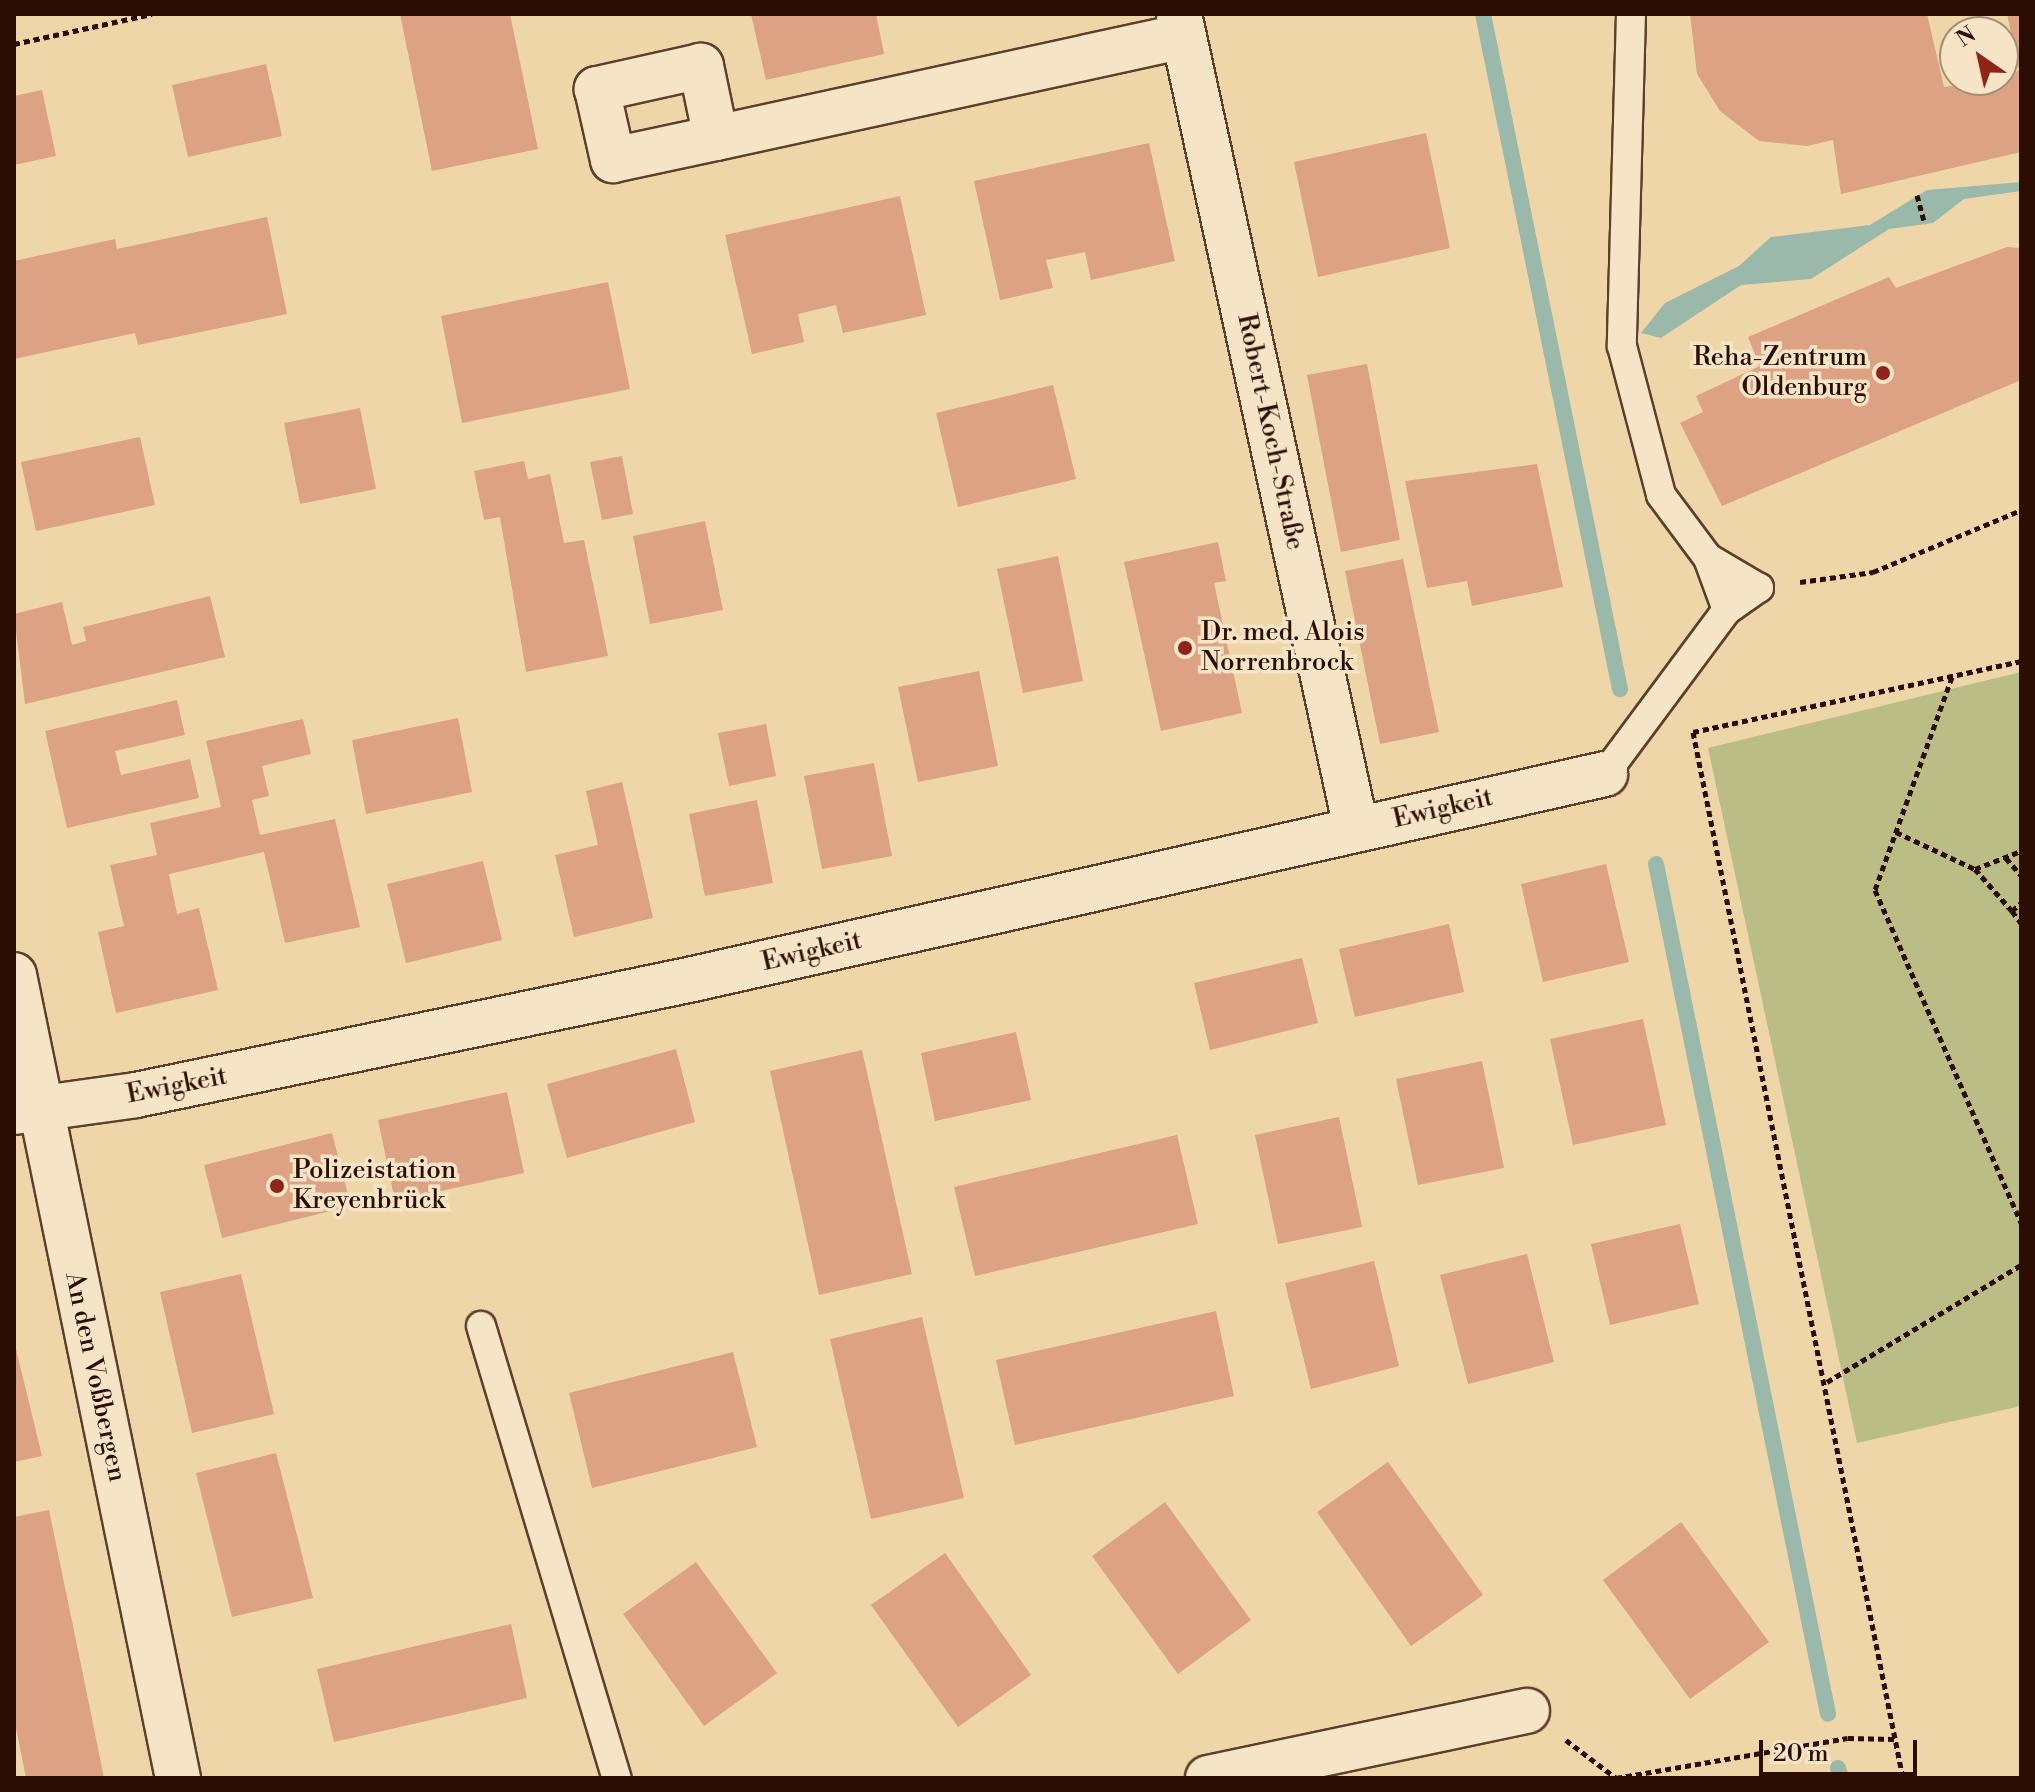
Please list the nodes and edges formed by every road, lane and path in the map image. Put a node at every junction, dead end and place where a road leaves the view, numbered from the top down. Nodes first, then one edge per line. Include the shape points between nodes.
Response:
1 (152, 14) edge
2 (1631, 14) edge
3 (1181, 25) edge
4 (14, 44) edge
5 (716, 138) dead end
6 (1917, 195) dead end
7 (1925, 224) dead end
8 (2021, 510) edge
9 (1708, 558) junction
10 (1759, 588) junction
11 (1727, 610) junction
12 (2021, 661) edge
13 (1952, 677) junction
14 (1693, 732) junction
15 (1680, 738) dead end
16 (1605, 774) joint
17 (1356, 828) junction
18 (1896, 832) junction
19 (2021, 851) edge
20 (2006, 858) junction
21 (1975, 869) junction
22 (2021, 875) edge
23 (2021, 903) edge
24 (2012, 911) junction
25 (2021, 923) edge
26 (14, 975) edge
27 (28, 1110) edge
28 (2021, 1223) edge
29 (2021, 1265) edge
30 (481, 1326) dead end
31 (1827, 1382) junction
32 (1527, 1711) joint
33 (1894, 1739) junction
34 (1262, 1772) edge
35 (178, 1778) edge
36 (617, 1778) edge
37 (1208, 1778) edge
38 (1903, 1778) edge

1 - 4 path
2 - 9 lane via 1622,346 1661,495
3 - 5 street, Robert-Koch-Straße
3 - 17 street, Robert-Koch-Straße
6 - 7 path
8 - 10 path via 1873,572
9 - 10 lane
9 - 11 lane
10 - 11 lane
11 - 16 lane
12 - 13 path
13 - 14 path
13 - 18 path
14 - 15 path
14 - 31 path
16 - 17 street, Ewigkeit
17 - 27 street, Ewigkeit via 693,979
18 - 21 path
18 - 28 path via 1875,890
19 - 20 path
20 - 21 path
20 - 22 path
21 - 24 path
23 - 24 path
24 - 25 path
26 - 27 street, An den Voßbergen
27 - 35 street, An den Voßbergen
29 - 31 path
30 - 36 lane
31 - 33 path
32 - 33 path via 1616,1778 1848,1738
32 - 34 street
33 - 38 path
34 - 37 street

